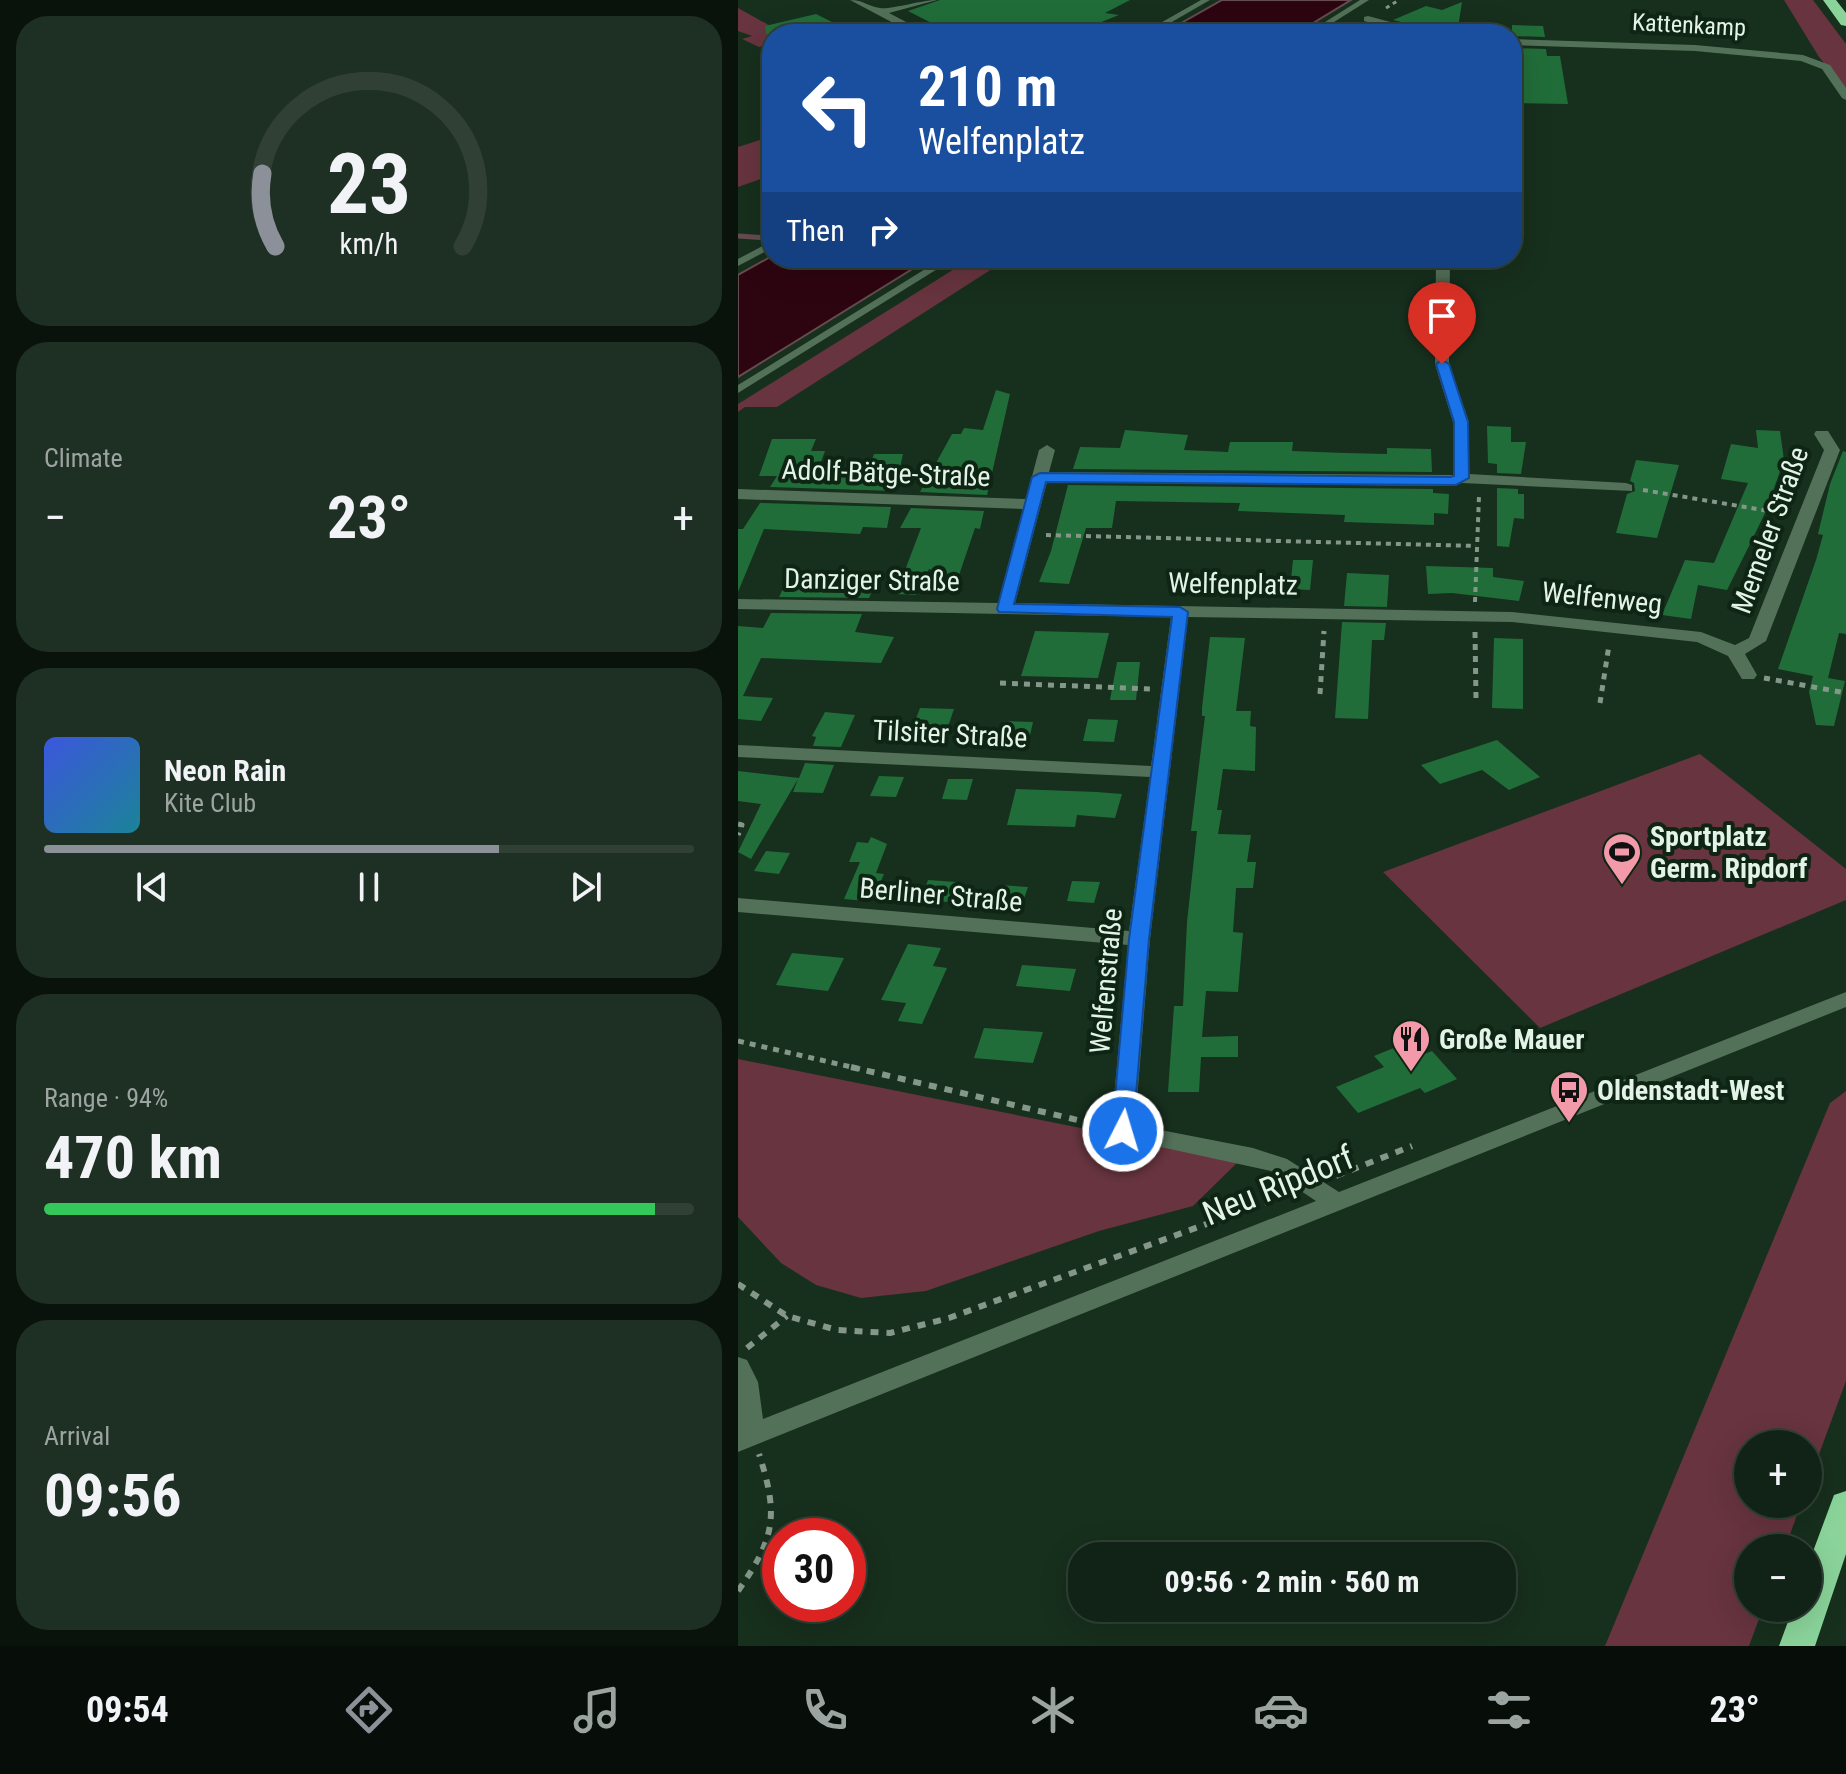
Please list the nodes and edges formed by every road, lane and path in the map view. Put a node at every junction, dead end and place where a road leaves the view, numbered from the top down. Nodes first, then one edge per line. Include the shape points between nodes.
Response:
1 (855, 0) edge
2 (932, 0) edge
3 (1206, 0) edge
4 (1365, 0) edge
5 (1829, 0) edge
6 (879, 12) junction
7 (1368, 19) dead end
8 (1846, 22) edge
9 (903, 24) edge
10 (1163, 24) edge
11 (1326, 24) edge
12 (1387, 24) edge
13 (1522, 42) edge
14 (1846, 96) edge
15 (762, 250) edge
16 (738, 263) edge
17 (934, 268) edge
18 (1443, 268) edge
19 (738, 390) edge
20 (1822, 434) dead end
21 (1047, 450) dead end
22 (1040, 477) junction
23 (1461, 478) junction
24 (1479, 479) junction
25 (1626, 488) joint
26 (738, 494) edge
27 (1033, 504) junction
28 (1804, 517) junction
29 (1025, 535) junction
30 (1476, 546) junction
31 (738, 604) edge
32 (1005, 609) junction
33 (1180, 612) junction
34 (1326, 614) junction
35 (1467, 616) junction
36 (1612, 626) junction
37 (1735, 652) junction
38 (1748, 675) joint
39 (1000, 683) dead end
40 (1172, 690) junction
41 (1846, 693) edge
42 (1320, 694) dead end
43 (1476, 699) dead end
44 (1600, 703) dead end
45 (738, 751) edge
46 (1159, 772) junction
47 (738, 824) edge
48 (738, 835) edge
49 (738, 905) edge
50 (1139, 939) junction
51 (1846, 999) edge
52 (738, 1041) edge
53 (1123, 1131) junction
54 (1314, 1185) junction
55 (1335, 1201) junction
56 (738, 1284) edge
57 (787, 1316) junction
58 (738, 1353) edge
59 (738, 1367) edge
60 (743, 1433) edge
61 (1846, 1505) edge
62 (738, 1591) edge
63 (1797, 1646) edge

1 - 6 street
2 - 6 street
3 - 10 lane
4 - 11 lane
5 - 8 highway
6 - 9 street
7 - 12 street
13 - 14 street, Kattenkamp via 1803,58 1826,67
15 - 16 lane
17 - 19 lane
18 - 23 street via 1442,364 1461,422
20 - 28 street, Memeler Straße via 1832,450
21 - 22 street
22 - 23 street
22 - 27 street
23 - 24 street
24 - 25 street
24 - 30 path
25 - 28 path
26 - 27 street, Adolf-Bätge-Straße
27 - 29 street
28 - 37 street, Memeler Straße via 1757,641
29 - 30 path
29 - 32 street
30 - 35 path
31 - 32 street, Danziger Straße
32 - 33 street, Welfenplatz
33 - 34 street, Welfenplatz
33 - 40 street, Welfenstraße
34 - 35 street, Welfenplatz
34 - 42 path
35 - 36 street, Welfenweg
35 - 43 path
36 - 37 street, Welfenweg via 1701,637
36 - 44 path
37 - 38 street, Memeler Straße
38 - 41 path
39 - 40 path
40 - 46 street, Welfenstraße
45 - 46 street, Tilsiter Straße
46 - 50 street, Welfenstraße
47 - 48 path
49 - 50 street, Berliner Straße
50 - 53 street, Welfenstraße
51 - 55 street, Neu Ripdorf
52 - 53 path
53 - 54 street via 1253,1157
54 - 55 street
54 - 57 path via 949,1318 890,1333 837,1330
55 - 60 street, Neu Ripdorf
56 - 57 path
57 - 58 path
59 - 60 street via 745,1382
60 - 62 path via 774,1497 774,1524 763,1557
61 - 63 highway

